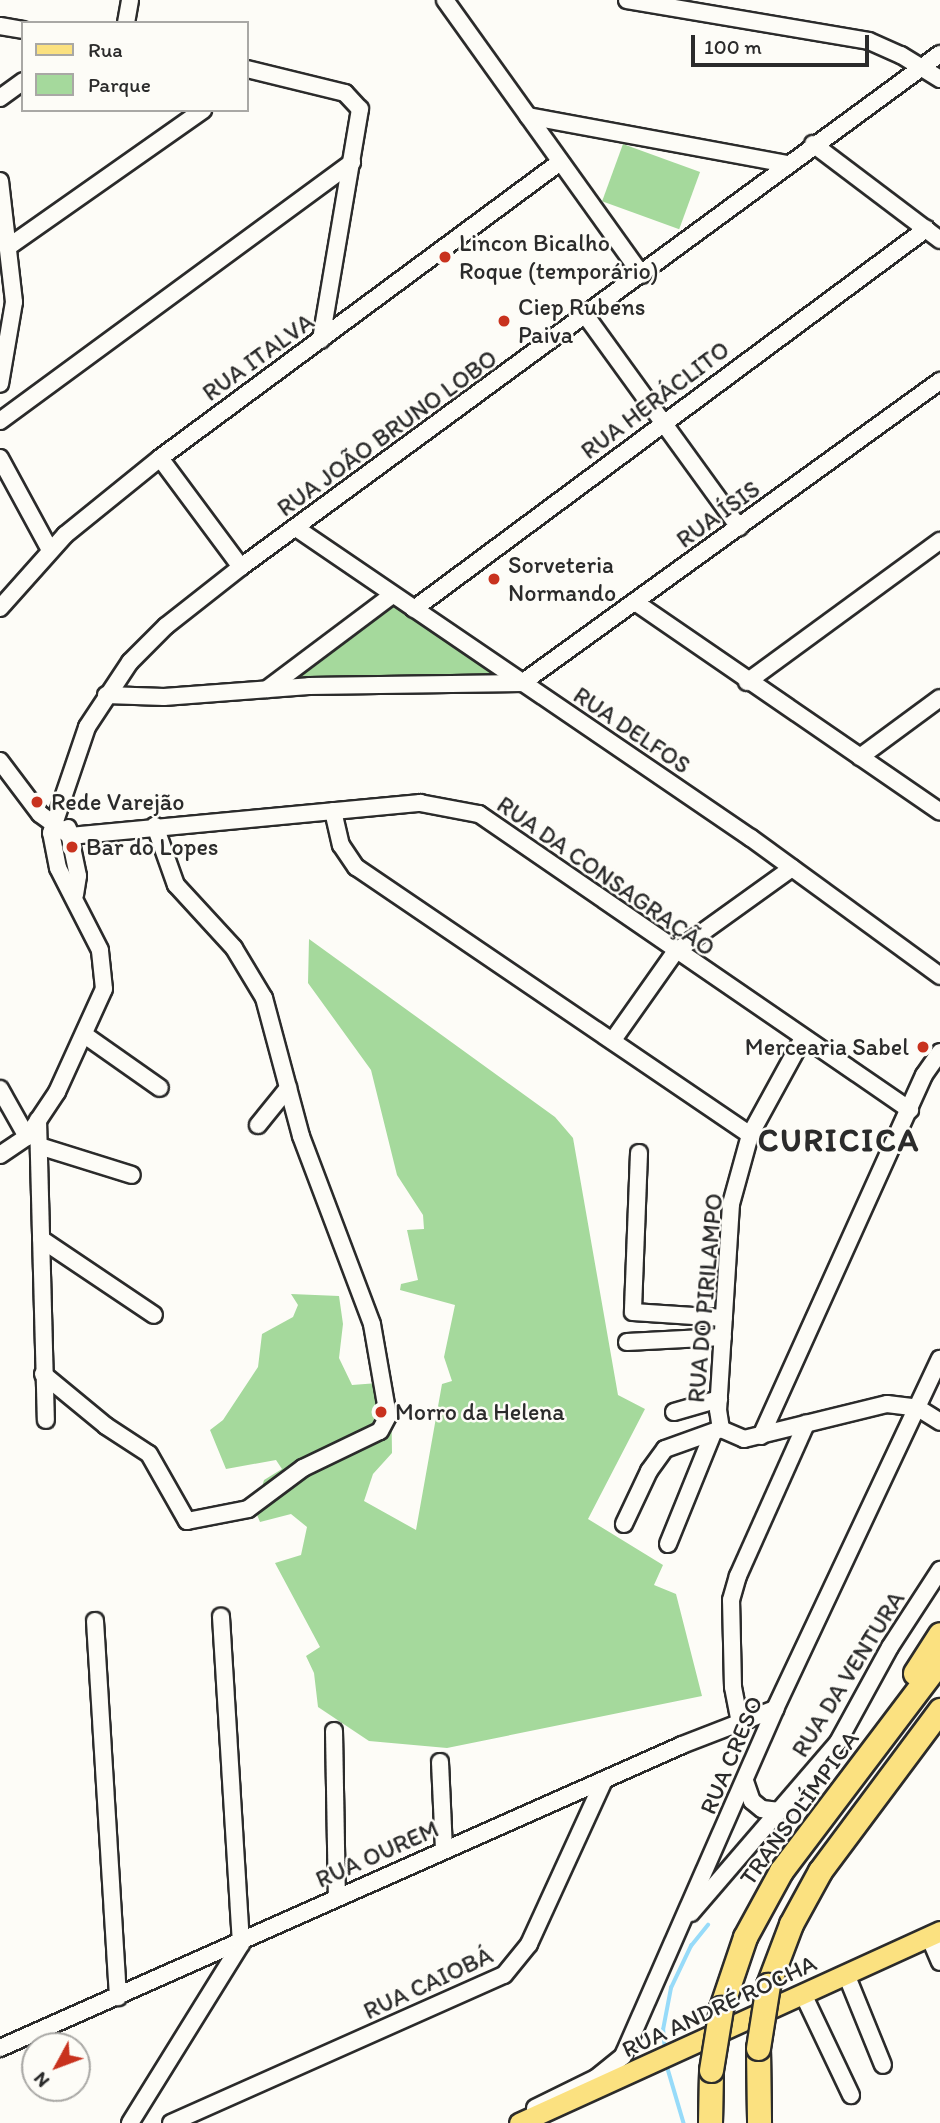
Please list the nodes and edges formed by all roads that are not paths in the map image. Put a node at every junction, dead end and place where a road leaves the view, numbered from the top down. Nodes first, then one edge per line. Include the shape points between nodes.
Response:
1 (130, 0) edge
2 (445, 0) edge
3 (627, 0) edge
4 (126, 21) edge
5 (0, 26) edge
6 (21, 30) edge
7 (940, 54) edge
8 (921, 66) junction
9 (251, 73) edge
10 (940, 79) edge
11 (21, 82) edge
12 (0, 98) edge
13 (200, 112) edge
14 (528, 116) junction
15 (813, 144) junction
16 (352, 162) junction
17 (560, 162) junction
18 (787, 164) junction
19 (0, 181) edge
20 (926, 229) junction
21 (940, 240) edge
22 (11, 246) junction
23 (642, 275) junction
24 (586, 316) junction
25 (321, 340) junction
26 (940, 381) edge
27 (0, 384) edge
28 (0, 421) edge
29 (663, 422) junction
30 (0, 458) edge
31 (160, 458) junction
32 (296, 527) junction
33 (739, 527) junction
34 (940, 541) edge
35 (50, 550) junction
36 (241, 567) junction
37 (392, 595) junction
38 (635, 602) junction
39 (0, 608) edge
40 (414, 609) junction
41 (747, 682) junction
42 (522, 683) junction
43 (267, 689) junction
44 (106, 695) junction
45 (940, 698) edge
46 (860, 757) junction
47 (0, 761) edge
48 (62, 804) junction
49 (334, 811) junction
50 (940, 812) edge
51 (52, 825) junction
52 (155, 826) junction
53 (70, 836) junction
54 (792, 868) junction
55 (75, 895) junction
56 (675, 952) junction
57 (938, 973) edge
58 (86, 1036) junction
59 (803, 1038) junction
60 (613, 1040) junction
61 (940, 1052) edge
62 (940, 1079) edge
63 (920, 1086) junction
64 (160, 1088) dead end
65 (288, 1088) junction
66 (0, 1089) edge
67 (909, 1110) junction
68 (258, 1125) dead end
69 (750, 1135) junction
70 (33, 1141) junction
71 (5, 1152) edge
72 (639, 1153) dead end
73 (132, 1175) dead end
74 (41, 1239) junction
75 (154, 1315) dead end
76 (724, 1318) junction
77 (723, 1337) junction
78 (627, 1342) dead end
79 (940, 1359) edge
80 (43, 1374) junction
81 (719, 1399) junction
82 (918, 1408) junction
83 (674, 1412) dead end
84 (46, 1420) dead end
85 (940, 1422) edge
86 (806, 1424) junction
87 (717, 1431) junction
88 (761, 1436) junction
89 (624, 1524) dead end
90 (668, 1544) dead end
91 (940, 1570) edge
92 (221, 1617) dead end
93 (95, 1621) dead end
94 (940, 1634) edge
95 (940, 1661) edge
96 (775, 1709) junction
97 (940, 1710) edge
98 (740, 1723) junction
99 (334, 1731) dead end
100 (440, 1762) dead end
101 (604, 1780) junction
102 (745, 1781) junction
103 (841, 1791) junction
104 (782, 1811) junction
105 (443, 1850) junction
106 (337, 1897) junction
107 (681, 1925) junction
108 (934, 1933) edge
109 (241, 1944) junction
110 (940, 1962) edge
111 (846, 1974) junction
112 (803, 1994) junction
113 (118, 1997) junction
114 (0, 2048) edge
115 (883, 2065) dead end
116 (851, 2095) dead end
117 (551, 2116) edge
118 (130, 2123) edge
119 (171, 2123) edge
120 (518, 2123) edge
121 (710, 2123) edge
122 (760, 2123) edge

1 - 4 street
2 - 14 street
3 - 8 street via 869,41
5 - 6 street
7 - 8 street, RUA JOÃO BRUNO LOBO
8 - 10 street
8 - 15 street, RUA JOÃO BRUNO LOBO
9 - 16 street via 353,99 360,117
11 - 12 street
13 - 22 street
14 - 17 street
14 - 18 street
15 - 18 street, RUA JOÃO BRUNO LOBO
15 - 20 street
16 - 25 street
16 - 28 street
17 - 23 street
17 - 25 street, RUA ITALVA
18 - 23 street, RUA JOÃO BRUNO LOBO
19 - 22 street
20 - 21 street
20 - 29 street, RUA HERÁCLITO
22 - 27 street via 14,302
23 - 24 street, RUA JOÃO BRUNO LOBO
24 - 29 street
24 - 32 street, RUA JOÃO BRUNO LOBO
25 - 31 street, RUA ITALVA
26 - 33 street, RUA ÍSIS
29 - 33 street
29 - 40 street, RUA HERÁCLITO
30 - 35 street
31 - 35 street, RUA ITALVA
31 - 36 street
32 - 36 street, RUA JOÃO BRUNO LOBO
32 - 37 street, RUA DELFOS
33 - 38 street, RUA ÍSIS
34 - 41 street
35 - 39 street, RUA ITALVA
36 - 44 street, RUA JOÃO BRUNO LOBO via 149,641
37 - 40 street, RUA DELFOS
37 - 43 street
38 - 41 street
38 - 42 street, RUA ÍSIS
40 - 42 street, RUA DELFOS
41 - 46 street
42 - 43 street
42 - 54 street, RUA DELFOS
43 - 44 street via 164,697
44 - 48 street, RUA JOÃO BRUNO LOBO via 87,727
45 - 46 street
46 - 50 street
47 - 51 street via 30,804
48 - 51 street, RUA JOÃO BRUNO LOBO
48 - 53 street
49 - 52 street, RUA DA CONSAGRAÇÃO
49 - 56 street, RUA DA CONSAGRAÇÃO via 420,803 479,814
49 - 60 street via 341,845 356,867
51 - 53 street
51 - 55 street via 58,868
52 - 53 street, RUA DA CONSAGRAÇÃO
52 - 65 street via 176,885 234,948 264,998
53 - 55 street via 78,876
54 - 56 street
54 - 57 street, RUA DELFOS
55 - 58 street via 105,971 104,989
56 - 59 street, RUA DA CONSAGRAÇÃO
56 - 60 street
58 - 64 street
58 - 70 street via 38,1120
59 - 67 street, RUA DA CONSAGRAÇÃO
59 - 69 street, RUA DO PIRILAMPO
60 - 69 street
61 - 63 street
62 - 63 street
63 - 67 street
65 - 68 street
65 - 80 street via 305,1148 359,1280 378,1347 388,1416 380,1431 303,1468 248,1509 189,1526 149,1454 106,1426
66 - 70 street
67 - 88 street
69 - 76 street, RUA DO PIRILAMPO via 731,1204
70 - 71 street
70 - 73 street
70 - 74 street
72 - 76 street via 633,1312
74 - 75 street
74 - 80 street
76 - 77 street, RUA DO PIRILAMPO
77 - 78 street
77 - 81 street, RUA DO PIRILAMPO
79 - 82 street, RUA CRESO
80 - 84 street
81 - 83 street
81 - 87 street, RUA DO PIRILAMPO
82 - 85 street, RUA DO PIRILAMPO
82 - 86 street, RUA DO PIRILAMPO via 887,1404
82 - 96 street, RUA CRESO
86 - 88 street, RUA DO PIRILAMPO
86 - 98 street via 738,1576 732,1600 733,1687
87 - 88 street, RUA DO PIRILAMPO via 734,1438
87 - 89 street via 677,1443 658,1457
87 - 90 street
91 - 104 street, RUA DA VENTURA via 890,1647 838,1742
92 - 109 street
93 - 113 street
94 - 103 highway
95 - 103 highway, TRANSOLÍMPICA
96 - 98 street, RUA OUREM
96 - 102 street, RUA CRESO
97 - 122 highway, bridge via 820,1871 791,1924 768,1985 758,2048
98 - 101 street, RUA OUREM
99 - 106 street
100 - 105 street
101 - 105 street, RUA OUREM
101 - 119 street, RUA CAIOBÁ via 529,1944 504,1975
102 - 104 street via 752,1801 762,1809
102 - 107 street, RUA CRESO
103 - 121 highway, TRANSOLÍMPICA, bridge via 758,1908 721,2008 711,2070
104 - 107 street, RUA DA VENTURA
105 - 106 street, RUA OUREM
106 - 109 street, RUA OUREM
107 - 120 street, RUA CRESO via 624,2056 604,2073 540,2104
108 - 110 street
108 - 111 main road, RUA ANDRÉ ROCHA
109 - 113 street, RUA OUREM
109 - 118 street
111 - 112 main road, RUA ANDRÉ ROCHA
111 - 115 street
112 - 116 street
112 - 117 main road, RUA ANDRÉ ROCHA
113 - 114 street, RUA OUREM
117 - 120 main road, RUA ANDRÉ ROCHA

